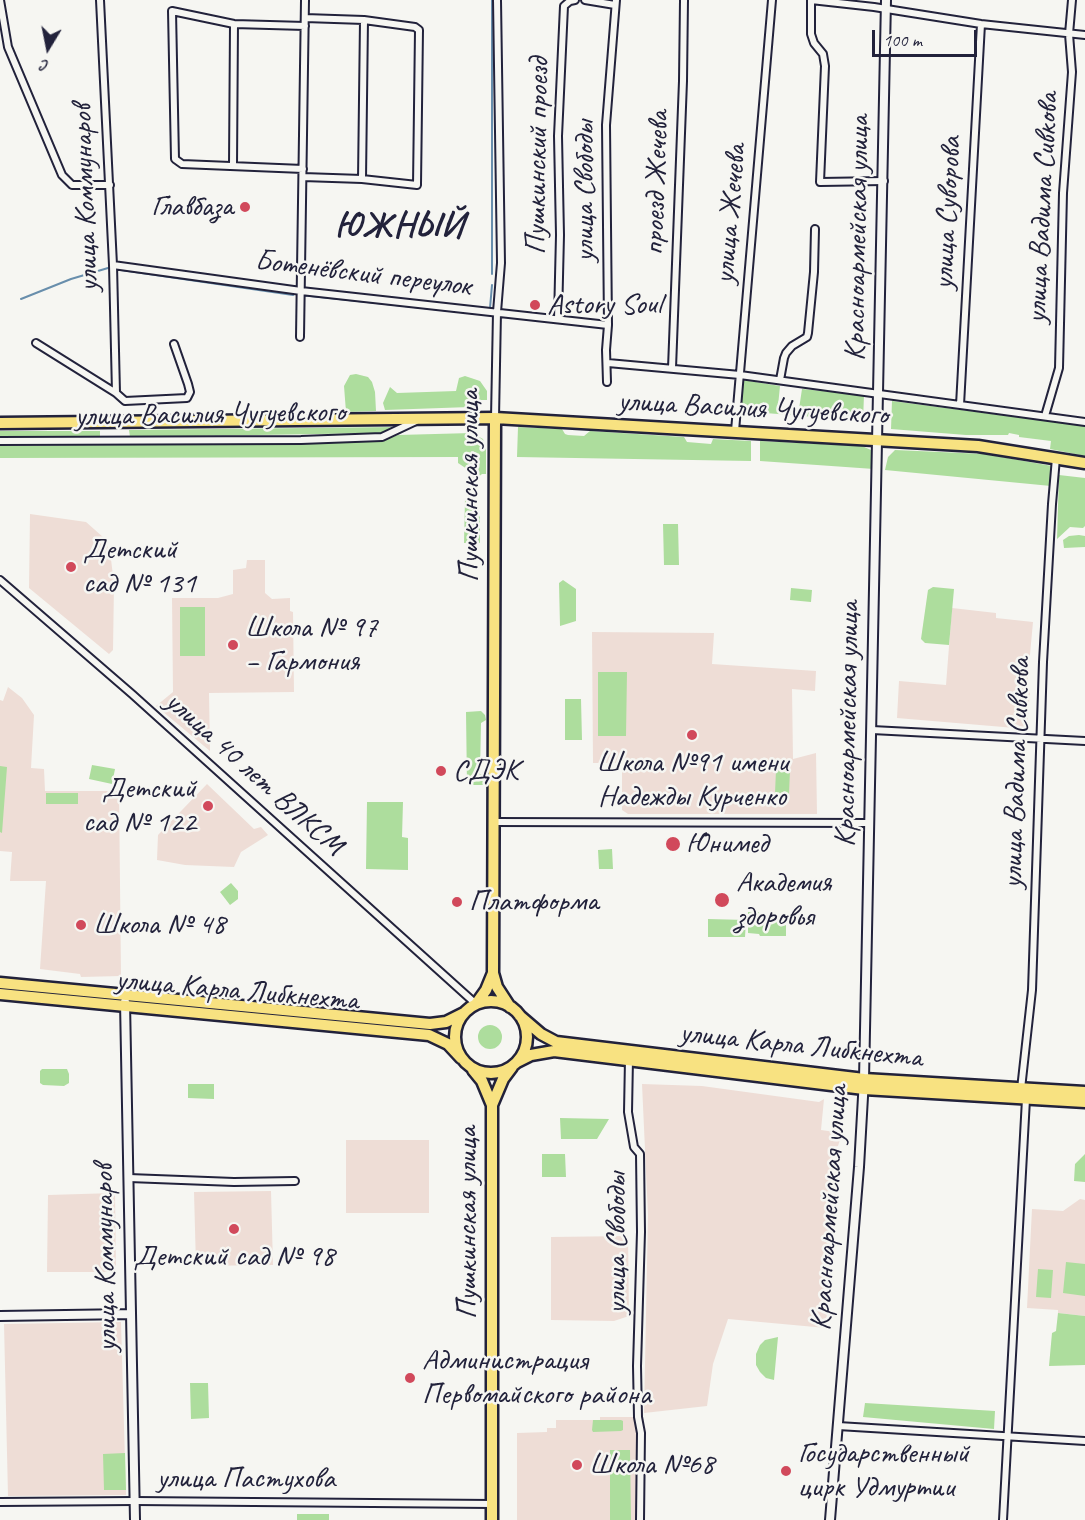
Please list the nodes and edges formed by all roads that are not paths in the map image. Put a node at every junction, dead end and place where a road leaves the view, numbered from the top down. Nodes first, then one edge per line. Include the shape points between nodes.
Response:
1 (0, 0) edge
2 (100, 0) edge
3 (305, 0) edge
4 (497, 0) edge
5 (575, 0) edge
6 (585, 0) edge
7 (684, 0) edge
8 (772, 0) edge
9 (811, 0) edge
10 (1072, 0) edge
11 (615, 2) edge
12 (886, 4) edge
13 (305, 18) junction
14 (364, 20) junction
15 (234, 24) junction
16 (981, 24) junction
17 (305, 27) junction
18 (1069, 33) junction
19 (1085, 35) edge
20 (233, 166) junction
21 (303, 173) junction
22 (362, 179) junction
23 (884, 181) junction
24 (110, 185) junction
25 (815, 229) dead end
26 (113, 265) junction
27 (301, 291) junction
28 (497, 312) junction
29 (558, 320) junction
30 (609, 325) junction
31 (300, 336) dead end
32 (36, 343) dead end
33 (174, 344) dead end
34 (608, 363) junction
35 (672, 368) junction
36 (740, 375) junction
37 (780, 380) junction
38 (607, 382) dead end
39 (116, 393) junction
40 (878, 393) junction
41 (960, 405) junction
42 (1045, 416) junction
43 (495, 418) junction
44 (417, 420) junction
45 (1085, 422) edge
46 (0, 423) edge
47 (735, 432) junction
48 (878, 439) junction
49 (0, 441) edge
50 (1056, 458) junction
51 (1085, 463) edge
52 (0, 580) edge
53 (872, 730) junction
54 (1041, 739) junction
55 (1085, 741) edge
56 (493, 822) junction
57 (870, 823) junction
58 (493, 973) junction
59 (0, 983) edge
60 (0, 994) edge
61 (125, 999) junction
62 (476, 1005) junction
63 (510, 1007) junction
64 (464, 1013) junction
65 (520, 1016) junction
66 (617, 1054) junction
67 (629, 1056) junction
68 (461, 1058) junction
69 (514, 1064) junction
70 (471, 1068) junction
71 (864, 1084) junction
72 (1085, 1092) edge
73 (1024, 1094) junction
74 (1085, 1102) edge
75 (492, 1105) junction
76 (129, 1178) junction
77 (295, 1181) dead end
78 (131, 1314) junction
79 (0, 1316) edge
80 (838, 1426) junction
81 (1008, 1437) junction
82 (1085, 1441) edge
83 (135, 1501) junction
84 (0, 1502) edge
85 (492, 1504) junction
86 (135, 1520) edge
87 (492, 1520) edge
88 (640, 1520) edge
89 (830, 1520) edge
90 (1003, 1520) edge

1 - 24 street via 8,47 62,175 72,185
2 - 24 street, улица Коммунаров
3 - 13 street
4 - 28 street, Пушкинская улица via 501,263
5 - 29 street, Пушкинский проезд via 564,6 558,136
6 - 11 street
7 - 35 street, проезд Жечева
8 - 36 street, улица Жечева
9 - 12 street
9 - 23 street via 811,34 825,66 820,182
10 - 18 street, улица Вадима Сивкова
11 - 30 street, улица Свободы via 606,125
12 - 16 street
12 - 23 street, Красноармейская улица
13 - 14 street
13 - 17 street
14 - 22 street
14 - 22 street via 419,30 417,184
15 - 17 street
15 - 20 street
15 - 20 street via 172,11 175,159 182,164
16 - 18 street
16 - 41 street, улица Суворова
17 - 21 street
18 - 19 street
18 - 42 street, улица Вадима Сивкова via 1072,72 1059,368
20 - 21 street
21 - 22 street
21 - 27 street
23 - 40 street, Красноармейская улица
24 - 26 street, улица Коммунаров
25 - 37 street via 808,333 786,353
26 - 27 street, Ботенёвский переулок
26 - 39 street, улица Коммунаров
27 - 28 street, Ботенёвский переулок
27 - 31 street
28 - 29 street, Ботенёвский переулок
28 - 43 street, Пушкинская улица
29 - 30 street, Ботенёвский переулок
30 - 34 street, улица Свободы
32 - 39 street
33 - 39 street via 190,392 187,398 125,401
34 - 35 street
34 - 38 street, улица Свободы
35 - 36 street
36 - 37 street
36 - 47 street, улица Жечева
37 - 40 street
40 - 41 street
40 - 48 street, Красноармейская улица
41 - 42 street
42 - 45 street
43 - 44 main road, улица Василия Чугуевского
43 - 47 main road, улица Василия Чугуевского
43 - 56 main road, Пушкинская улица
44 - 46 main road, улица Василия Чугуевского
44 - 49 street, улица Василия Чугуевского via 382,437
47 - 48 main road, улица Василия Чугуевского
48 - 50 main road, улица Василия Чугуевского via 978,446
48 - 53 street, Красноармейская улица
50 - 51 main road, улица Василия Чугуевского
50 - 54 street, улица Вадима Сивкова
52 - 62 street, улица 40 лет ВЛКСМ
53 - 54 street
53 - 57 street, Красноармейская улица
54 - 55 street
54 - 73 street, улица Вадима Сивкова via 1032,990
56 - 57 street
56 - 58 main road, Пушкинская улица
57 - 71 street, Красноармейская улица
58 - 62 main road, Пушкинская улица
58 - 63 main road, Пушкинская улица
59 - 61 main road, улица Карла Либкнехта
60 - 61 main road, улица Карла Либкнехта
61 - 64 main road, улица Карла Либкнехта via 429,1024 446,1022
61 - 68 main road, улица Карла Либкнехта via 429,1035 448,1044
61 - 76 street, улица Коммунаров
62 - 63 main road via 493,1001
62 - 64 main road
63 - 65 main road
64 - 68 main road via 455,1031 455,1046
65 - 66 main road, улица Карла Либкнехта via 556,1041
65 - 69 main road via 526,1029 526,1043
66 - 67 main road, улица Карла Либкнехта
66 - 69 main road, улица Карла Либкнехта via 554,1051 531,1055
67 - 71 main road, улица Карла Либкнехта
67 - 88 street, улица Свободы via 628,1112 634,1147 640,1154
68 - 70 main road
69 - 70 main road via 492,1073
69 - 75 main road, Пушкинская улица via 503,1078
70 - 75 main road, Пушкинская улица via 482,1081
71 - 73 main road, улица Карла Либкнехта
71 - 80 street, Красноармейская улица
72 - 73 main road, улица Карла Либкнехта
73 - 74 main road, улица Карла Либкнехта
73 - 81 street, улица Вадима Сивкова via 1022,1202
75 - 85 main road, Пушкинская улица
76 - 77 street
76 - 78 street, улица Коммунаров
78 - 79 street
78 - 83 street, улица Коммунаров
80 - 81 street
80 - 89 street, Красноармейская улица
81 - 82 street
81 - 90 street, улица Вадима Сивкова
83 - 84 street, улица Пастухова
83 - 85 street, улица Пастухова
83 - 86 street, улица Коммунаров
85 - 87 main road, Пушкинская улица

